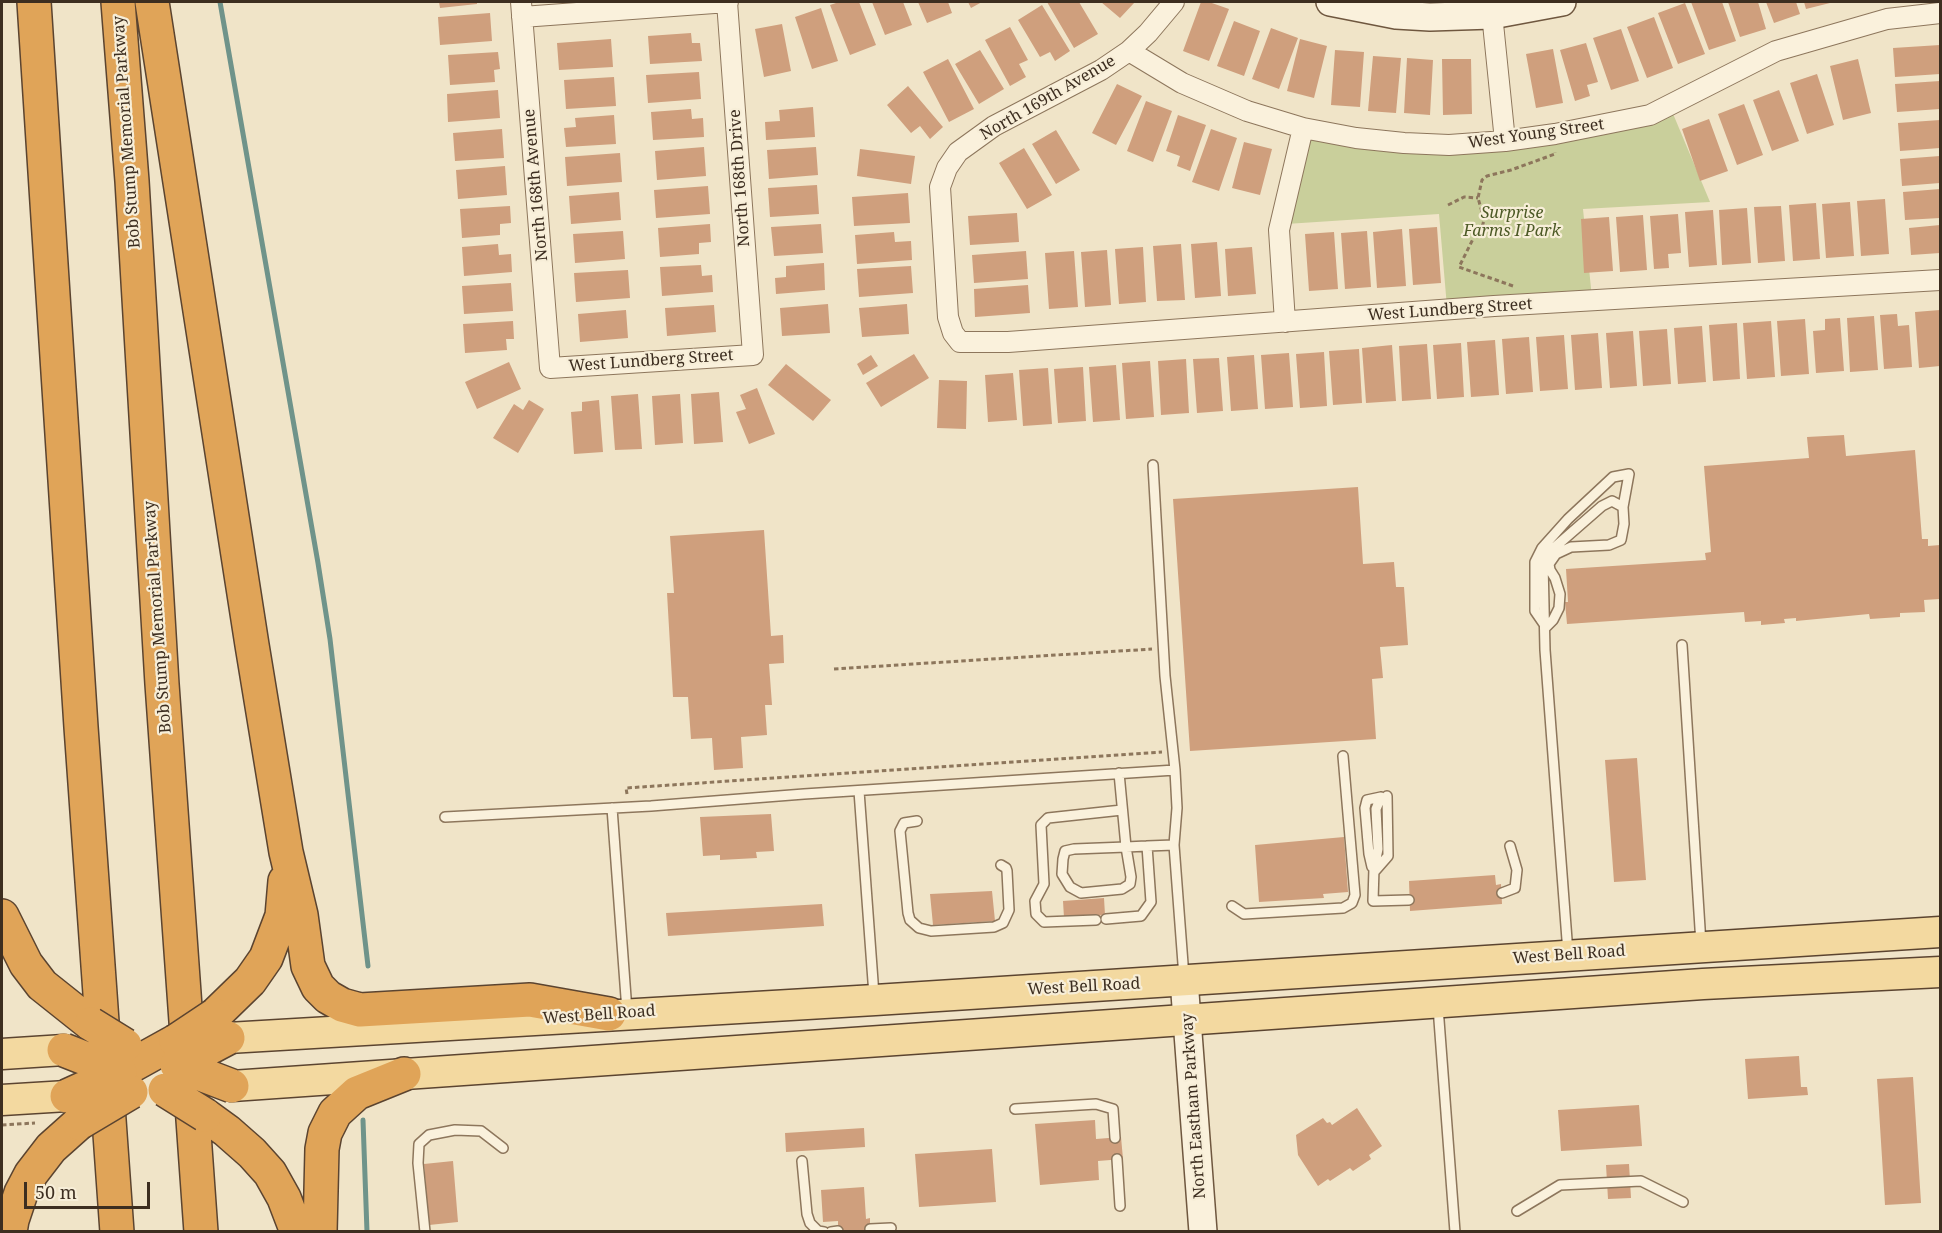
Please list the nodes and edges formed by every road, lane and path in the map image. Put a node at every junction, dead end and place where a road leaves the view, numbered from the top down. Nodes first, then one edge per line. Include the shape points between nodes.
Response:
1 (34, 2) edge
2 (118, 2) edge
3 (152, 2) edge
4 (727, 2) edge
5 (1173, 2) edge
6 (1330, 2) edge
7 (1562, 2) edge
8 (1492, 8) edge
9 (521, 9) edge
10 (1941, 13) edge
11 (1129, 51) junction
12 (1303, 128) junction
13 (1555, 134) junction
14 (1505, 141) junction
15 (1478, 198) junction
16 (1448, 205) dead end
17 (1941, 280) edge
18 (1525, 304) junction
19 (1285, 322) junction
20 (960, 342) joint
21 (753, 355) joint
22 (550, 368) joint
23 (1153, 465) dead end
24 (1623, 507) junction
25 (1546, 627) junction
26 (1682, 645) dead end
27 (1164, 648) junction
28 (834, 669) dead end
29 (1172, 752) junction
30 (1343, 756) dead end
31 (1175, 770) junction
32 (1119, 773) junction
33 (859, 791) junction
34 (1384, 797) dead end
35 (628, 807) junction
36 (612, 808) junction
37 (1122, 810) junction
38 (445, 817) dead end
39 (917, 821) dead end
40 (1146, 846) junction
41 (1174, 846) junction
42 (1510, 846) dead end
43 (1126, 847) junction
44 (286, 852) junction
45 (1001, 865) dead end
46 (1502, 893) dead end
47 (1409, 900) dead end
48 (1232, 906) dead end
49 (2, 916) edge
50 (1941, 932) edge
51 (1843, 938) junction
52 (1701, 946) junction
53 (1568, 955) junction
54 (1941, 972) edge
55 (1184, 980) junction
56 (1703, 984) junction
57 (1029, 990) junction
58 (1574, 993) junction
59 (875, 1000) junction
60 (1438, 1003) junction
61 (618, 1014) junction
62 (1187, 1020) junction
63 (228, 1038) joint
64 (876, 1040) junction
65 (64, 1050) joint
66 (2, 1054) edge
67 (673, 1055) junction
68 (149, 1068) junction
69 (404, 1074) junction
70 (232, 1086) joint
71 (67, 1096) joint
72 (2, 1100) edge
73 (1015, 1109) dead end
74 (35, 1123) dead end
75 (2, 1125) edge
76 (1115, 1138) dead end
77 (503, 1148) dead end
78 (1117, 1159) dead end
79 (802, 1161) dead end
80 (1683, 1202) dead end
81 (1120, 1206) dead end
82 (1517, 1211) dead end
83 (891, 1228) dead end
84 (870, 1230) dead end
85 (838, 1231) edge
86 (10, 1232) edge
87 (117, 1232) edge
88 (201, 1232) edge
89 (297, 1232) edge
90 (320, 1232) edge
91 (425, 1232) edge
92 (824, 1232) edge
93 (831, 1232) edge
94 (1203, 1232) edge
95 (1455, 1232) edge

1 - 87 highway
2 - 88 highway, Bob Stump Memorial Parkway
3 - 44 highway
4 - 9 street
4 - 21 street, North 168th Drive
5 - 11 street, North 169th Avenue
6 - 8 street via 1430,18
7 - 8 street via 1538,8
8 - 14 street
9 - 22 street, North 168th Avenue
10 - 13 street, West Young Street via 1887,20 1776,51 1650,115
11 - 12 street, West Young Street via 1182,83 1247,111
11 - 20 street, North 169th Avenue via 1101,70 994,126 958,152 948,168 940,187 948,317
12 - 14 street, West Young Street via 1404,143
12 - 19 street via 1279,230
13 - 14 street, West Young Street
13 - 15 path via 1555,154 1487,176 1482,180
15 - 16 path via 1464,197
15 - 18 path via 1484,219 1482,229 1459,267 1517,288
17 - 18 street, West Lundberg Street
18 - 19 street, West Lundberg Street
19 - 20 street, West Lundberg Street
21 - 22 street, West Lundberg Street
23 - 27 lane
24 - 25 lane via 1612,501 1602,506 1547,554 1543,562
24 - 25 lane via 1621,540 1571,547 1556,554 1549,564 1560,594 1559,608
24 - 25 lane via 1629,474 1613,477 1542,548 1535,562 1535,611
25 - 53 lane
26 - 52 lane
27 - 28 path
27 - 29 lane
29 - 31 lane
29 - 35 path via 626,788
30 - 48 lane via 1355,896 1352,903 1343,908 1244,914
31 - 32 lane
31 - 41 lane
32 - 33 lane
32 - 37 lane
33 - 35 lane
33 - 59 lane
34 - 47 lane via 1376,809 1378,849 1373,902
35 - 36 lane
36 - 38 lane
36 - 61 lane
37 - 40 lane via 1048,818 1041,825 1044,884 1035,901 1036,914 1044,922 1141,916 1151,902
37 - 43 lane
39 - 45 lane via 904,823 900,831 908,913 919,928 931,931 1003,923 1010,910 1007,871
40 - 41 lane
40 - 43 lane
41 - 55 lane
42 - 46 lane via 1517,870 1515,888
43 - 43 lane via 1131,877 1130,884 1122,889 1081,892 1070,887 1062,874 1065,851
44 - 61 highway via 308,966 318,987 342,1005 360,1010 530,1000
44 - 68 highway, bridge via 282,916 266,958 226,1006
49 - 68 highway, bridge via 26,964 42,985
50 - 51 main road, West Bell Road
51 - 52 main road, West Bell Road
51 - 56 main road via 1797,959 1716,964
52 - 53 main road, West Bell Road
52 - 58 main road via 1689,968 1605,974
53 - 55 main road, West Bell Road
54 - 56 main road
55 - 57 main road, West Bell Road
55 - 62 street, North Eastham Parkway
56 - 58 main road
57 - 59 main road, West Bell Road
57 - 64 main road via 977,1012 900,1018 881,1030
58 - 60 main road
59 - 61 main road, West Bell Road
59 - 67 main road via 858,1020 845,1025 726,1034
60 - 62 main road
60 - 95 lane
61 - 63 main road, West Bell Road
62 - 64 main road
62 - 94 street, North Eastham Parkway
63 - 68 highway, bridge
64 - 67 main road
65 - 66 main road
65 - 68 highway, bridge
67 - 69 main road
68 - 70 highway, bridge
68 - 71 highway, bridge
68 - 86 highway, bridge via 51,1148 30,1174
68 - 89 highway, bridge via 236,1138 270,1173
69 - 70 main road
69 - 90 highway via 357,1093 334,1113 322,1149
71 - 72 main road
73 - 76 lane via 1096,1104 1113,1109
74 - 75 path
77 - 91 lane via 481,1131 429,1135 419,1144
78 - 81 lane
79 - 92 lane via 807,1214 810,1223
80 - 82 lane via 1641,1181 1560,1185
83 - 84 lane
85 - 93 lane

